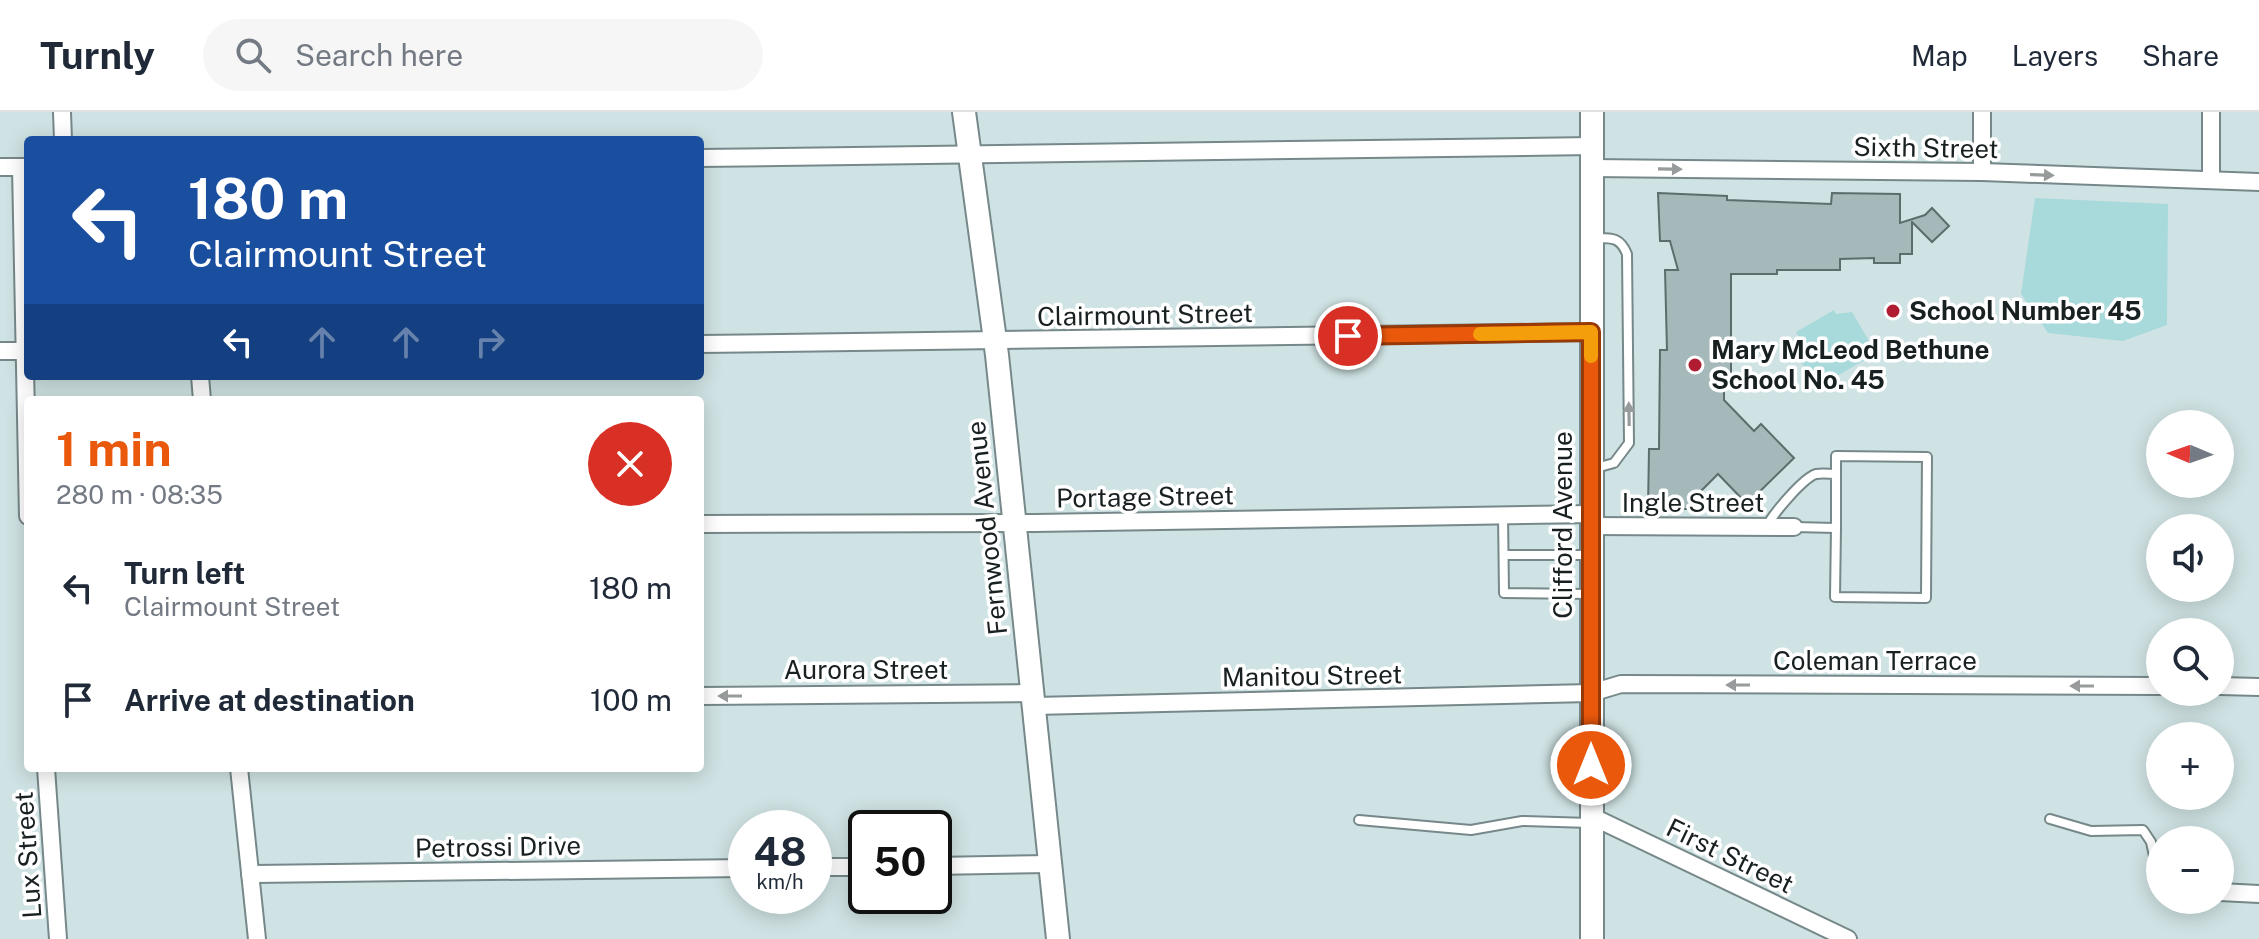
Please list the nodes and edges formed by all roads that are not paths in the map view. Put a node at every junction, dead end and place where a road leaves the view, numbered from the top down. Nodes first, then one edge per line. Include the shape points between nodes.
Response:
1 (62, 112) edge
2 (964, 112) edge
3 (1592, 112) edge
4 (1982, 112) edge
5 (2211, 112) edge
6 (63, 136) edge
7 (969, 153) junction
8 (1592, 157) junction
9 (704, 158) edge
10 (0, 167) edge
11 (24, 167) edge
12 (1982, 172) junction
13 (2211, 180) junction
14 (2259, 182) edge
15 (1591, 238) junction
16 (1591, 332) junction
17 (995, 341) junction
18 (704, 344) edge
19 (0, 351) edge
20 (24, 351) edge
21 (1591, 470) junction
22 (1836, 474) junction
23 (1503, 515) junction
24 (1591, 520) junction
25 (1014, 523) junction
26 (704, 524) edge
27 (1767, 527) junction
28 (1794, 527) joint
29 (1836, 528) junction
30 (1504, 555) junction
31 (1591, 555) junction
32 (1591, 594) junction
33 (2146, 686) edge
34 (2234, 686) edge
35 (2259, 687) edge
36 (1591, 693) junction
37 (704, 696) edge
38 (1033, 700) junction
39 (46, 772) edge
40 (239, 772) edge
41 (2050, 819) dead end
42 (1359, 820) dead end
43 (1591, 820) junction
44 (2146, 834) edge
45 (1050, 864) junction
46 (952, 866) edge
47 (728, 868) edge
48 (250, 874) junction
49 (2234, 893) edge
50 (2259, 894) edge
51 (58, 939) edge
52 (257, 939) edge
53 (1058, 939) edge
54 (1592, 939) edge
55 (1848, 939) edge

1 - 6 street
2 - 7 street, Fernwood Avenue
3 - 8 street, Clifford Avenue
4 - 12 street
5 - 13 street
7 - 8 street, Sixth Street
7 - 9 street, Sixth Street
7 - 17 street, Fernwood Avenue
8 -> 12 street, Sixth Street
8 - 15 street, Clifford Avenue
10 - 11 street
12 -> 13 street, Sixth Street
13 - 14 street, Sixth Street
15 - 16 street, Clifford Avenue
21 -> 15 lane via 1614,463 1629,443 1627,254 1615,238
16 - 17 street, Clairmount Street
16 - 21 street, Clifford Avenue
17 - 18 street, Clairmount Street
17 - 25 street, Fernwood Avenue
19 - 20 street
21 - 24 street, Clifford Avenue
22 - 27 lane via 1815,474
22 - 29 lane
22 - 29 lane via 1836,456 1927,457 1926,598 1835,597
23 - 24 street, Portage Street
23 - 25 street, Portage Street
23 - 30 lane
24 - 27 street, Ingle Street
24 - 31 street, Clifford Avenue
25 - 26 street, Portage Street
25 - 38 street, Fernwood Avenue
27 - 28 street, Ingle Street
28 - 29 lane
30 - 31 lane
30 - 32 lane via 1504,593
31 - 32 street, Clifford Avenue
32 - 36 street, Clifford Avenue
33 -> 36 street, Coleman Terrace via 1621,684
34 - 35 street
36 - 38 street, Manitou Street
36 - 43 street, Clifford Avenue
38 -> 37 street, Aurora Street
38 - 45 street, Fernwood Avenue
39 - 51 street, Lux Street
40 - 48 street
41 - 44 lane via 2091,831 2143,830
42 - 43 lane via 1471,830 1522,821
43 - 54 street, Clifford Avenue
43 - 55 street, First Street
45 - 46 street
45 - 53 street, Fernwood Avenue
47 - 48 street, Petrossi Drive
48 - 52 street
49 - 50 street

